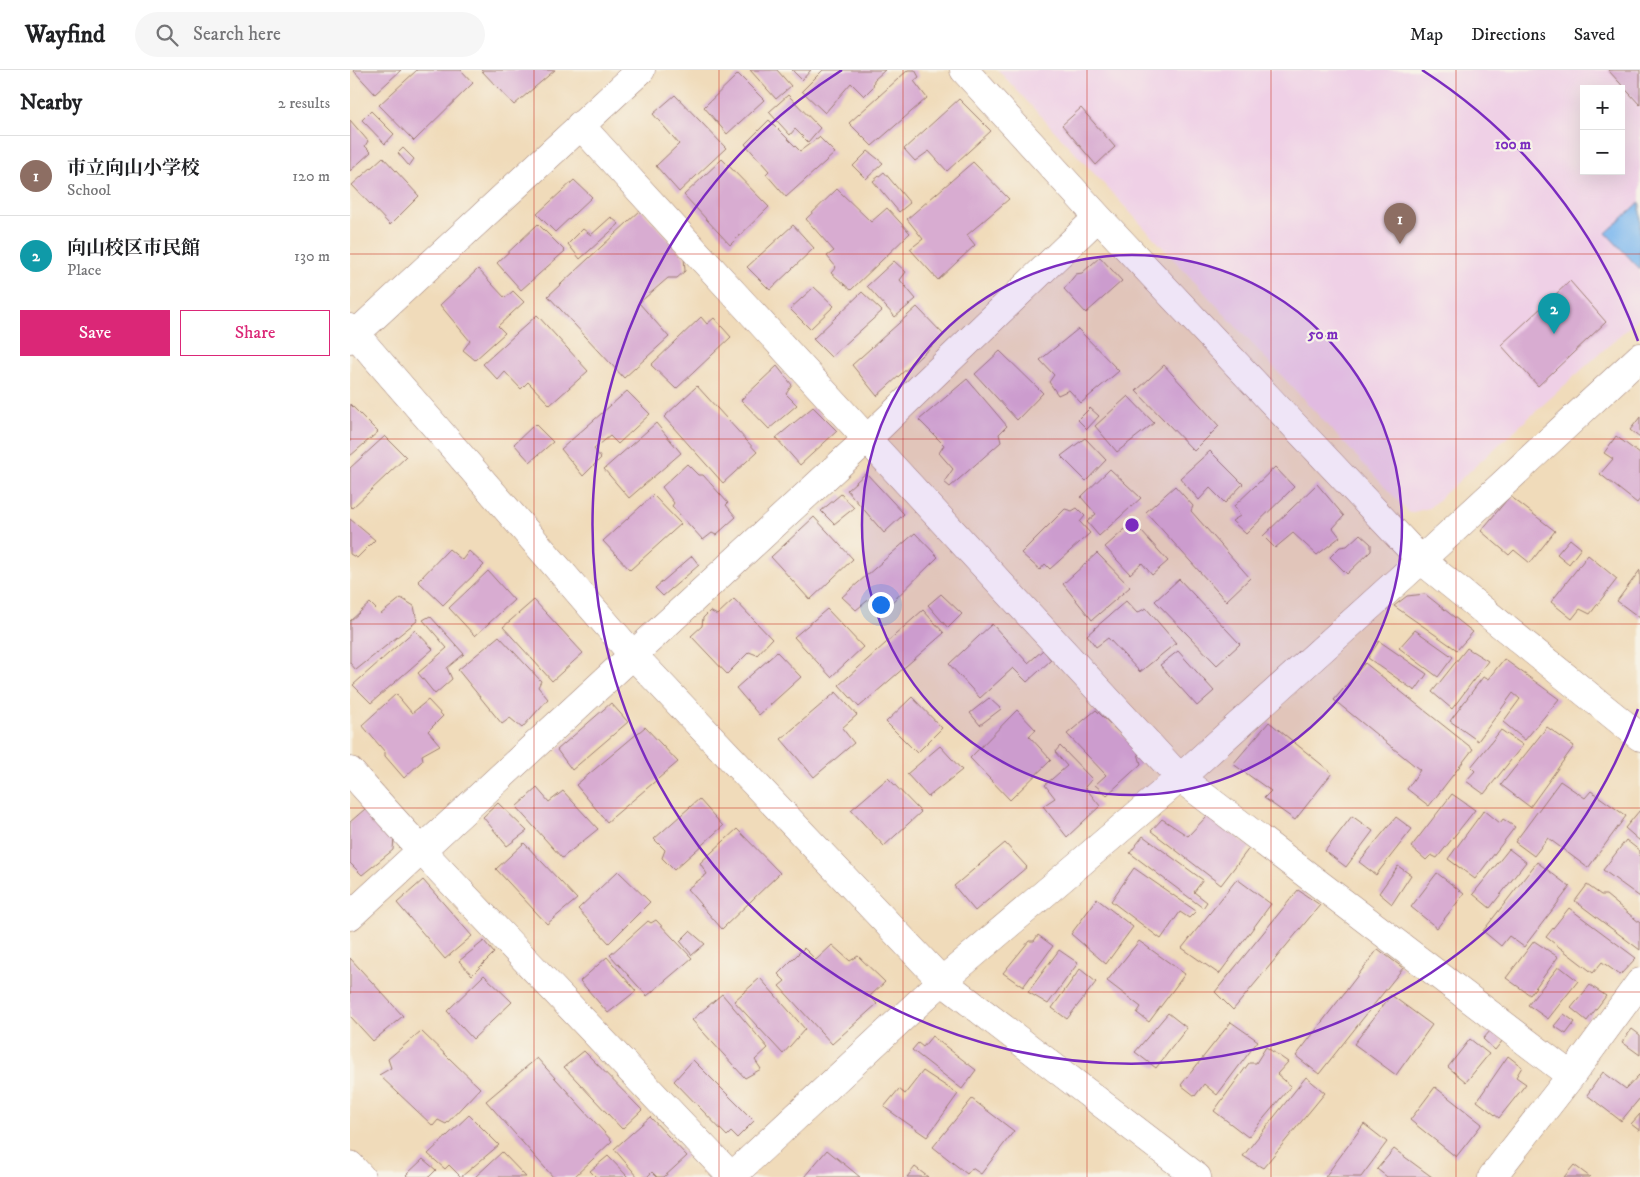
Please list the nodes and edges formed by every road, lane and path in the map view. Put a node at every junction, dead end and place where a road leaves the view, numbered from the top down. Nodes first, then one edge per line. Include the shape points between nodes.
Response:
1 (641, 70) edge
2 (964, 70) edge
3 (580, 125) junction
4 (1098, 217) junction
5 (352, 333) edge
6 (1640, 357) edge
7 (867, 439) junction
8 (1421, 560) junction
9 (633, 655) junction
10 (1640, 737) edge
11 (350, 771) edge
12 (1180, 778) junction
13 (421, 850) junction
14 (350, 916) edge
15 (942, 982) junction
16 (1640, 982) edge
17 (1571, 1076) junction
18 (350, 1165) edge
19 (361, 1177) edge
20 (732, 1177) edge
21 (1197, 1177) edge
22 (1492, 1177) edge

1 - 3 street
2 - 4 street
3 - 5 street
3 - 7 street
4 - 7 street
4 - 8 street
5 - 9 street
6 - 8 street
7 - 9 street
7 - 12 street
8 - 10 street
8 - 12 street
9 - 13 street
9 - 15 street
11 - 13 street
12 - 15 street
12 - 17 street
13 - 14 street
13 - 20 street
15 - 20 street
15 - 21 street
16 - 17 street
17 - 22 street
18 - 19 street

